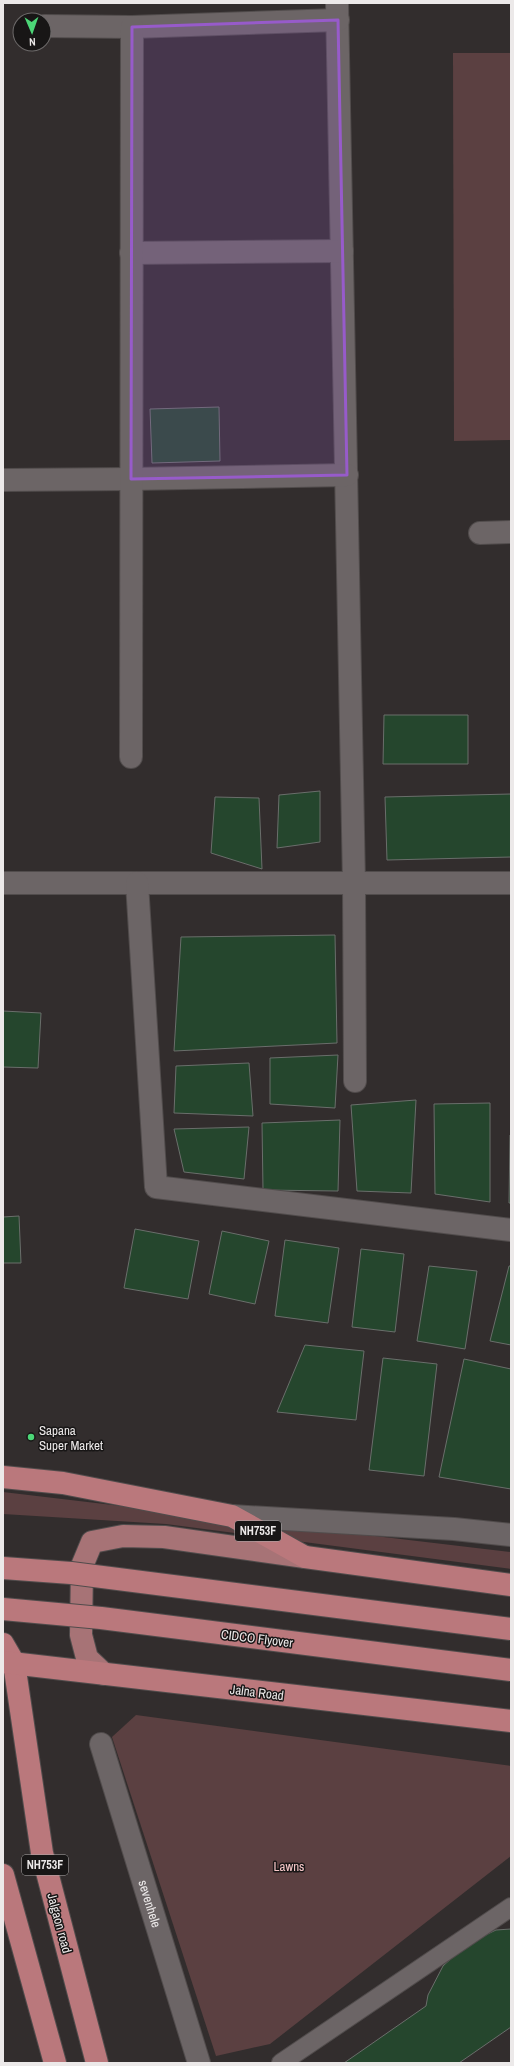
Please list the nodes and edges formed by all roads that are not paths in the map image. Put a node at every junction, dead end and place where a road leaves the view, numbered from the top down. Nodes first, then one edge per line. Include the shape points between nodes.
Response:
1 (338, 11) edge
2 (52, 26) edge
3 (132, 27) junction
4 (342, 251) junction
5 (131, 253) junction
6 (347, 475) junction
7 (131, 479) junction
8 (3, 480) edge
9 (511, 532) edge
10 (480, 533) dead end
11 (131, 756) dead end
12 (3, 882) edge
13 (137, 883) junction
14 (354, 883) junction
15 (511, 883) edge
16 (355, 1081) dead end
17 (511, 1230) edge
18 (3, 1477) edge
19 (232, 1516) junction
20 (511, 1535) edge
21 (305, 1557) junction
22 (3, 1568) edge
23 (511, 1585) edge
24 (3, 1609) edge
25 (511, 1629) edge
26 (3, 1644) edge
27 (8, 1663) edge
28 (511, 1670) edge
29 (104, 1674) junction
30 (511, 1721) edge
31 (101, 1744) dead end
32 (3, 1875) edge
33 (511, 1907) edge
34 (55, 2063) edge
35 (97, 2063) edge
36 (199, 2063) edge
37 (281, 2063) edge

1 - 3 street
1 - 4 street
2 - 3 street
3 - 5 street
4 - 5 street
4 - 6 street
5 - 7 street
6 - 7 street
6 - 14 street
7 - 8 street
7 - 11 street
9 - 10 street
12 - 13 street
13 - 14 street
13 - 17 street via 156,1187
14 - 15 street
14 - 16 street
18 - 19 highway, NH753F via 63,1484
19 - 20 street via 454,1529
19 - 21 highway, NH753F
21 - 23 highway, NH753F
21 - 29 main road via 164,1536 123,1536 92,1542 82,1566 81,1635 87,1658
22 - 25 highway, bridge via 71,1573
24 - 28 highway, CIDCO Flyover, bridge via 109,1619
26 - 27 highway
27 - 29 highway, Jalna Road
27 - 35 highway, Jalgaon road / NH753F via 42,1853
29 - 30 highway, Jalna Road
31 - 36 street, sevenhele
32 - 34 highway, NH753F
33 - 37 lane

